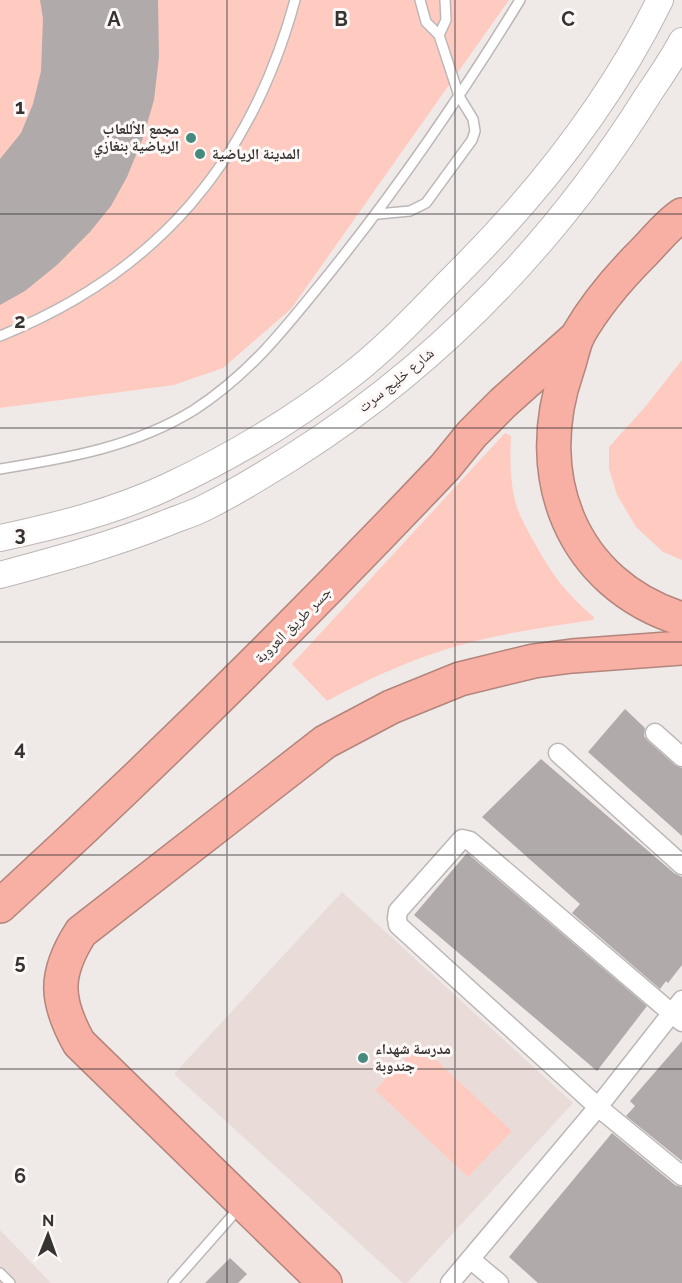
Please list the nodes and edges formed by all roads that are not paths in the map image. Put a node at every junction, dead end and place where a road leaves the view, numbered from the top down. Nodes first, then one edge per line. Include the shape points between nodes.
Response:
1 (295, 0) edge
2 (420, 0) edge
3 (445, 0) edge
4 (520, 0) edge
5 (660, 0) edge
6 (439, 35) junction
7 (682, 41) edge
8 (459, 96) junction
9 (378, 214) junction
10 (681, 215) edge
11 (0, 336) edge
12 (578, 336) junction
13 (0, 469) edge
14 (0, 538) edge
15 (0, 575) edge
16 (682, 620) edge
17 (682, 648) edge
18 (655, 733) dead end
19 (558, 753) dead end
20 (682, 757) edge
21 (682, 865) edge
22 (0, 906) edge
23 (678, 1012) edge
24 (598, 1107) junction
25 (682, 1176) edge
26 (244, 1204) junction
27 (470, 1259) junction
28 (0, 1273) edge
29 (10, 1283) edge
30 (173, 1283) edge
31 (326, 1283) edge
32 (450, 1283) edge
33 (499, 1283) edge

1 - 11 lane via 274,69 259,102 227,157 194,201 150,246 91,290
2 - 6 lane via 426,22
3 - 6 lane via 446,20
4 - 8 lane
5 - 14 main road via 605,97 555,166 491,240 351,375 294,416 167,487 91,515
6 - 8 lane
7 - 15 main road, شارع خليج سرت via 588,185 520,267 464,324 397,382 335,430 206,507 135,536
8 - 9 lane
8 - 9 lane via 473,119 472,140 426,203 410,211
9 - 13 lane via 270,347 220,392 133,440 69,458
10 - 12 highway via 620,277
12 - 16 highway via 561,387 553,430 561,502 581,546 598,566 638,599
12 - 22 highway, جسر طريق العروبة via 472,434 264,655
17 - 26 highway via 572,656 497,669 416,695 325,742 81,932 68,952 62,975 61,999 67,1022 80,1042
18 - 20 street
19 - 21 street
23 - 24 street
23 - 24 street via 470,841 462,839 398,911 398,925
24 - 25 street
24 - 27 street
26 - 30 lane
26 - 31 highway
27 - 32 street
27 - 33 street
28 - 29 lane

